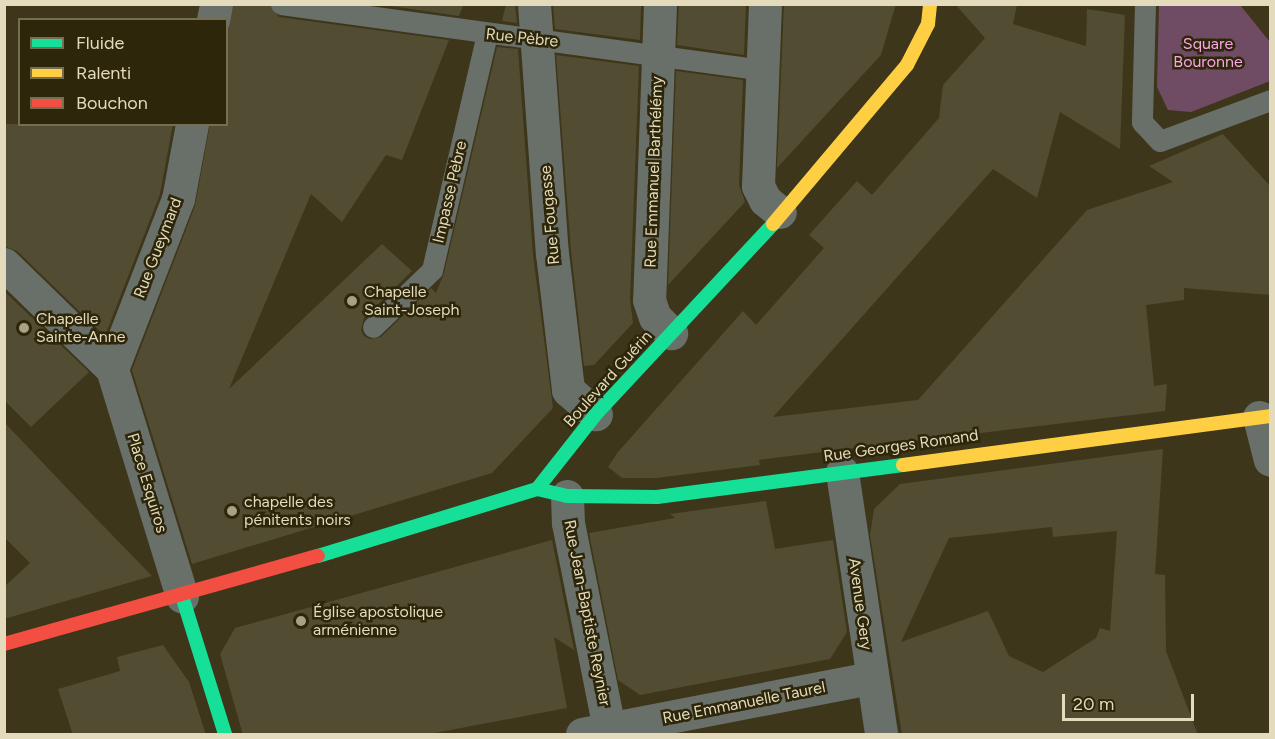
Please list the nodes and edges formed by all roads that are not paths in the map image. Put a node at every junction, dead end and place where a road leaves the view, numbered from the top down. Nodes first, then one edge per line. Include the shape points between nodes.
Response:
1 (281, 4) edge
2 (534, 4) edge
3 (660, 4) edge
4 (765, 4) edge
5 (930, 4) edge
6 (1145, 4) edge
7 (487, 34) junction
8 (537, 39) junction
9 (658, 54) junction
10 (762, 70) junction
11 (1270, 100) edge
12 (192, 126) edge
13 (780, 212) junction
14 (4, 264) edge
15 (373, 327) dead end
16 (671, 333) junction
17 (112, 369) junction
18 (596, 414) junction
19 (1265, 416) edge
20 (1270, 460) edge
21 (842, 472) junction
22 (552, 493) junction
23 (182, 596) junction
24 (4, 644) edge
25 (870, 678) junction
26 (596, 732) edge
27 (225, 735) edge
28 (881, 735) edge

1 - 7 lane, Rue Pèbre
2 - 8 street, Rue Fougasse
3 - 9 street, Rue Emmanuel Barthélémy
4 - 10 street
5 - 13 street, Boulevard Guérin via 928,24 907,65
6 - 11 lane via 1142,122 1160,141
7 - 8 lane, Rue Pèbre
7 - 15 lane, Impasse Pèbre via 432,270
8 - 9 lane, Rue Pèbre
8 - 18 street, Rue Fougasse via 552,253 568,390
9 - 10 lane, Rue Pèbre
9 - 16 street, Rue Emmanuel Barthélémy via 649,300 655,317
10 - 13 street via 758,186 765,200
12 - 17 street, Rue Gueymard via 178,199
13 - 16 street, Boulevard Guérin via 756,244
14 - 17 street
16 - 18 street, Boulevard Guérin
17 - 23 street, Place Esquiros
18 - 22 street, Boulevard Guérin
19 - 20 street
19 - 21 street, Rue Georges Romand
21 - 22 street, Rue Georges Romand via 657,497
21 - 25 street, Avenue Gery
22 - 23 street
22 - 26 street, Rue Jean-Baptiste Reynier via 568,523
23 - 24 street
23 - 27 street
25 - 26 street, Rue Emmanuelle Taurel
25 - 28 street, Avenue Gery

